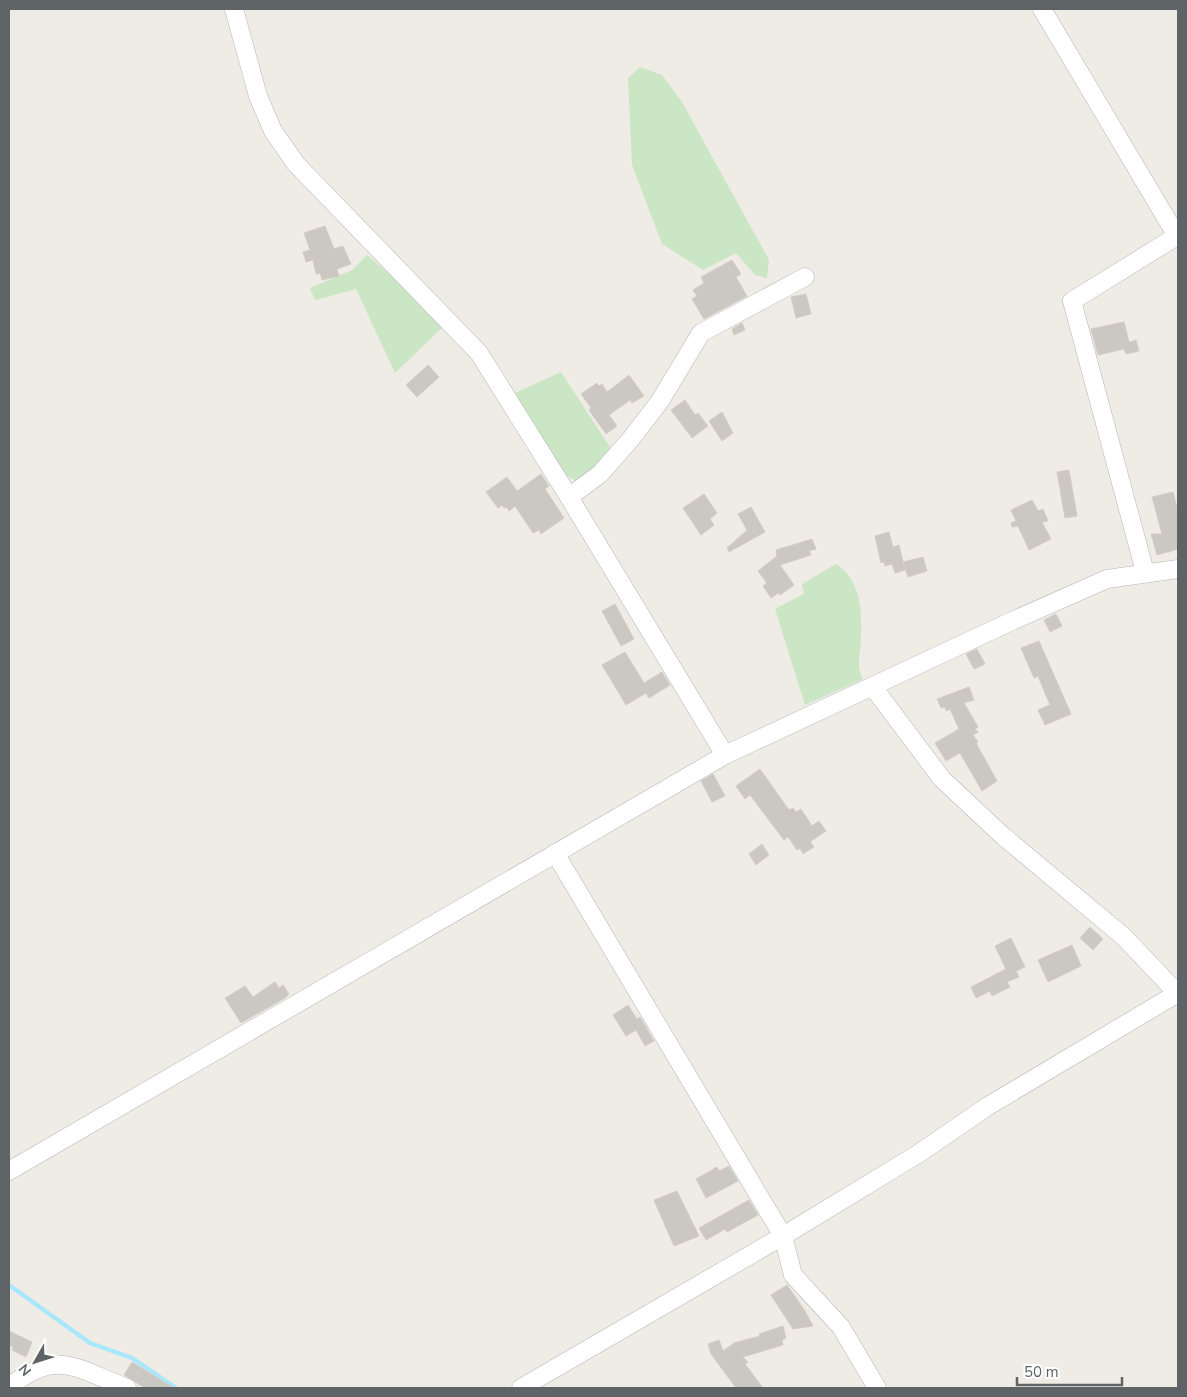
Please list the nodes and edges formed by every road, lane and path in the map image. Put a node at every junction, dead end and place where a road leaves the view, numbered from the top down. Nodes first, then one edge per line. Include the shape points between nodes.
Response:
1 (234, 9) edge
2 (1042, 9) edge
3 (1178, 237) edge
4 (805, 277) dead end
5 (569, 496) junction
6 (1178, 569) edge
7 (1145, 572) junction
8 (873, 687) junction
9 (725, 755) junction
10 (555, 853) junction
11 (1178, 993) edge
12 (9, 1171) edge
13 (783, 1236) junction
14 (9, 1387) edge
15 (126, 1388) edge
16 (521, 1388) edge
17 (877, 1388) edge

1 - 5 street via 258,96 272,131 296,164 480,353
2 - 3 street
3 - 7 street via 1072,301
4 - 5 street via 701,333 660,401 630,440 600,474
5 - 9 street
6 - 7 street
7 - 8 street via 1107,579
8 - 9 street
8 - 11 street via 942,779 1002,836 1124,937
9 - 10 street
10 - 12 street
10 - 13 street
11 - 13 street via 988,1106 918,1154
13 - 16 street
13 - 17 street via 793,1275 841,1327
14 - 15 street via 47,1364 64,1364

